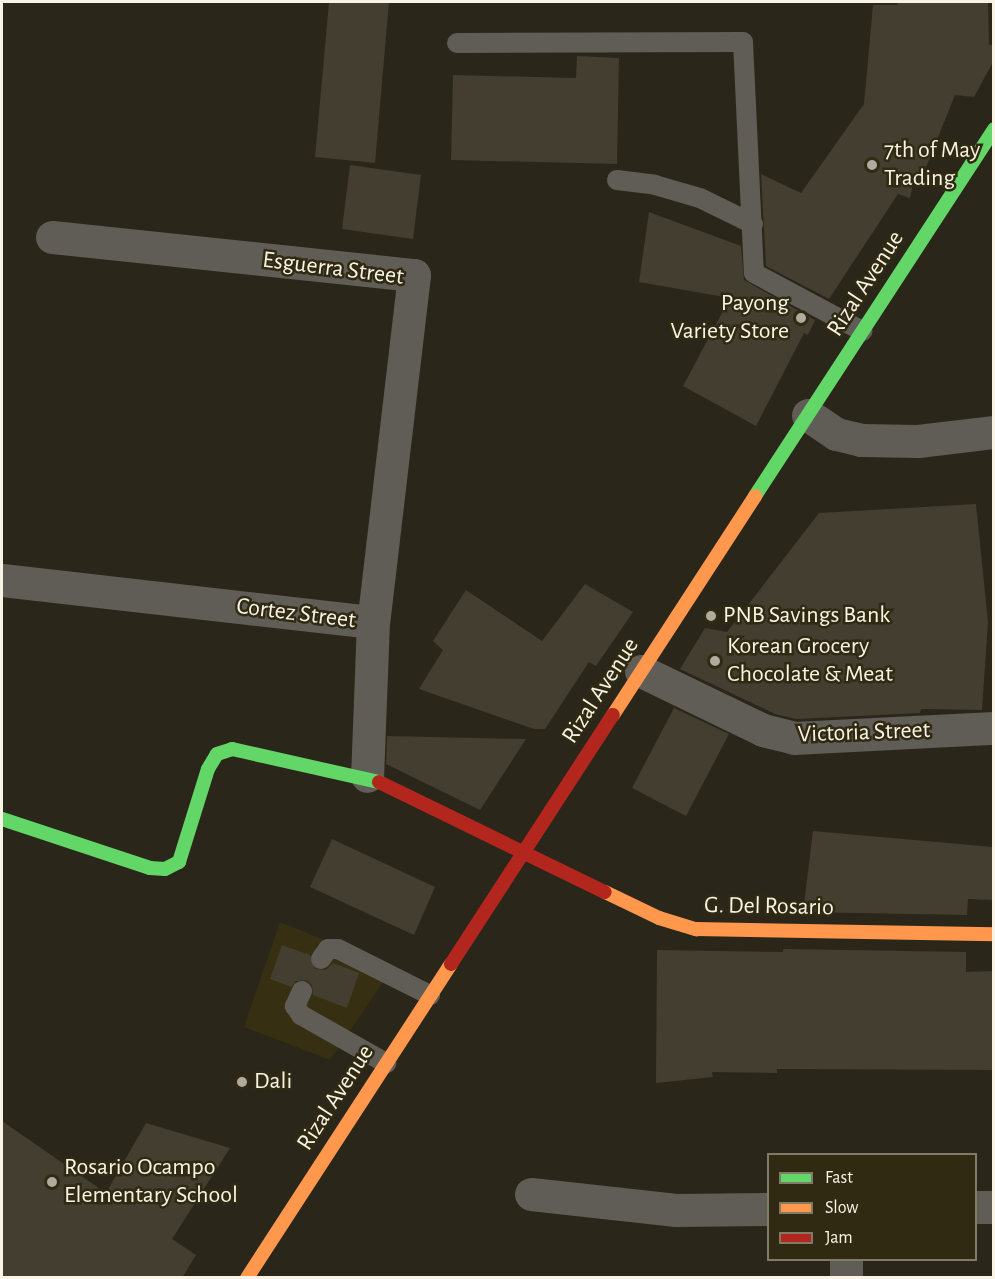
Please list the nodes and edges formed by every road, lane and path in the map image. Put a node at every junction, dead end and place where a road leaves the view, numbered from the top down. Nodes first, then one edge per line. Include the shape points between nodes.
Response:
1 (457, 43) dead end
2 (993, 129) edge
3 (616, 180) dead end
4 (753, 224) junction
5 (52, 237) dead end
6 (862, 331) junction
7 (808, 414) junction
8 (993, 432) edge
9 (2, 580) edge
10 (373, 622) junction
11 (641, 671) junction
12 (993, 728) edge
13 (367, 776) junction
14 (2, 819) edge
15 (522, 853) junction
16 (993, 934) edge
17 (321, 959) dead end
18 (302, 992) dead end
19 (430, 995) junction
20 (386, 1063) junction
21 (531, 1194) dead end
22 (977, 1207) edge
23 (993, 1207) edge
24 (767, 1209) edge
25 (846, 1261) edge
26 (247, 1278) edge
27 (846, 1278) edge

1 - 4 lane via 743,42
2 - 6 main road, Rizal Avenue
3 - 4 lane via 655,185 700,198
4 - 6 lane via 754,273
5 - 10 street, Esguerra Street via 414,275
6 - 7 main road, Rizal Avenue
7 - 8 street via 836,434 861,440 918,441
7 - 11 main road, Rizal Avenue
9 - 10 street, Cortez Street
10 - 13 street, Cortez Street
11 - 12 street, Victoria Street via 763,730 794,738
11 - 15 main road, Rizal Avenue
13 - 14 main road via 232,749 217,754 208,769 179,862 165,869 150,868
13 - 15 main road
15 - 16 main road, G. Del Rosario via 658,918 696,929
15 - 19 main road, Rizal Avenue
17 - 19 lane via 328,949 338,949
18 - 20 lane via 295,1005 301,1016
19 - 20 main road, Rizal Avenue
20 - 26 main road, Rizal Avenue
21 - 24 street via 676,1210
22 - 23 street
25 - 27 street

